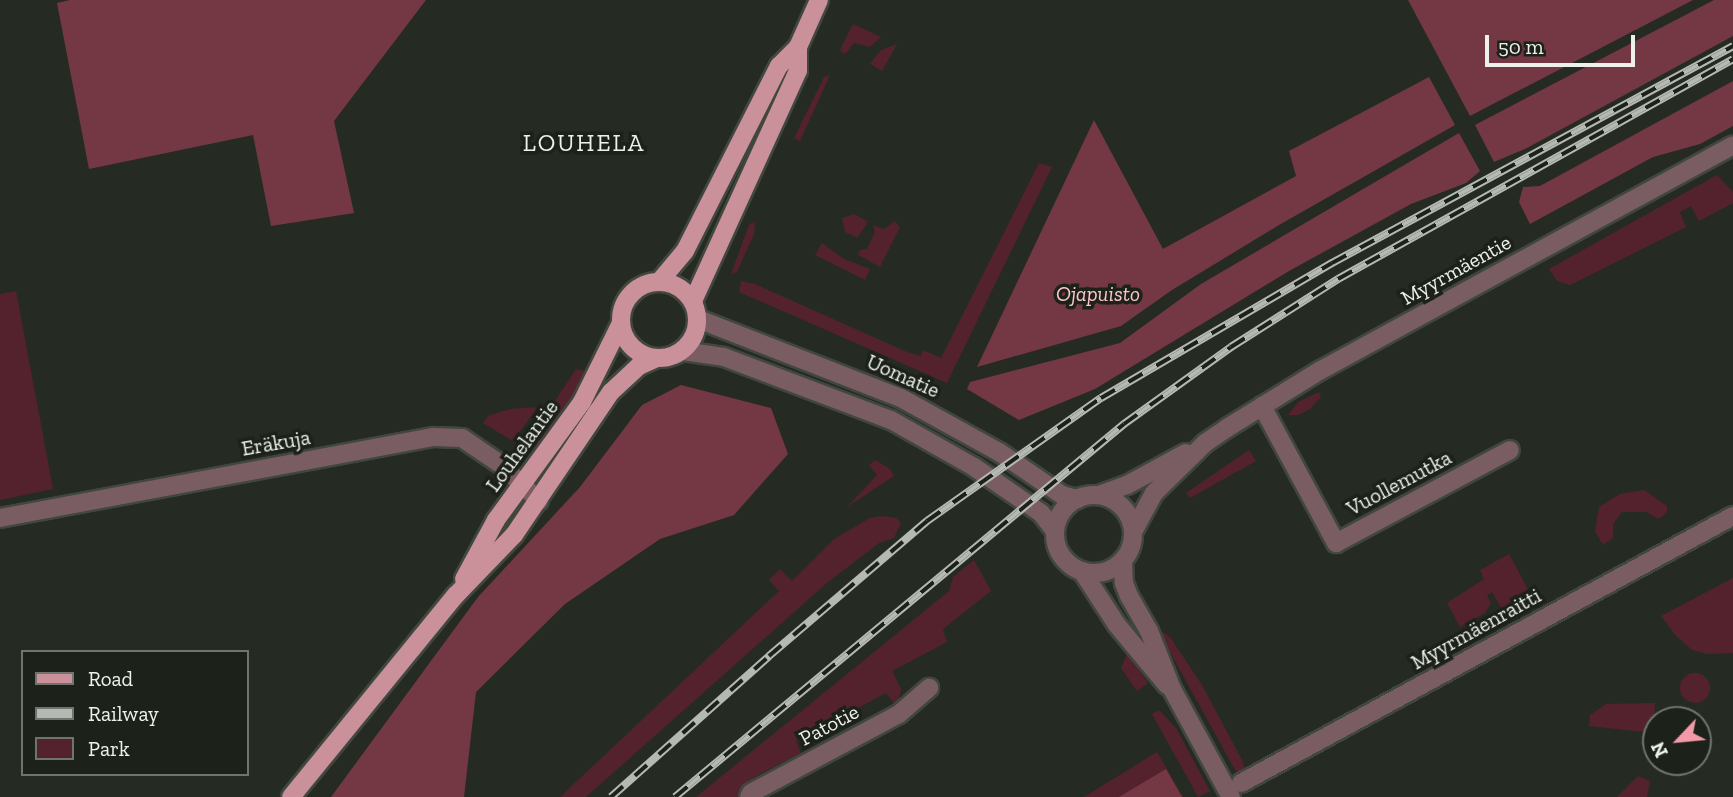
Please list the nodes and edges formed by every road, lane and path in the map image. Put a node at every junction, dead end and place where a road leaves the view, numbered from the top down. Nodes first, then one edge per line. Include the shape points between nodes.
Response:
1 (820, 0) edge
2 (798, 47) junction
3 (1733, 145) edge
4 (659, 282) junction
5 (695, 310) junction
6 (621, 323) junction
7 (682, 351) junction
8 (655, 359) junction
9 (1262, 406) junction
10 (1205, 443) junction
11 (1510, 450) dead end
12 (522, 484) junction
13 (1099, 495) junction
14 (1077, 499) junction
15 (539, 501) junction
16 (1733, 516) edge
17 (0, 518) edge
18 (1055, 531) junction
19 (1133, 532) junction
20 (1123, 560) junction
21 (1082, 571) junction
22 (456, 595) junction
23 (929, 688) dead end
24 (1172, 689) junction
25 (1236, 790) edge
26 (291, 797) edge
27 (749, 797) edge

1 - 2 main road
2 - 4 main road via 779,66 685,251
2 - 5 main road via 798,71
3 - 9 street, Myyrmäentie
4 - 5 main road via 680,288
4 - 6 main road via 629,296
5 - 7 main road via 695,335
5 - 14 street, Uomatie via 901,398 999,452 1062,495
6 - 8 main road via 632,348
6 - 12 main road, Louhelantie via 582,402
7 - 8 main road
7 - 18 street via 724,357 891,420 985,475 1041,513
8 - 15 main road, Louhelantie via 639,366 611,392
9 - 10 street, Myyrmäentie
9 - 11 street, Vuollemutka via 1336,543
10 - 13 street, Myyrmäentie via 1128,485
10 - 19 street, Myyrmäentie via 1154,493
12 - 15 street, Eräkuja
12 - 17 street, Eräkuja via 462,438 434,437
12 - 22 main road, Louhelantie via 496,520
13 - 14 street
13 - 19 street via 1122,507
14 - 18 street via 1061,512
15 - 22 main road, Louhelantie via 514,535
16 - 25 street, Myyrmäenraitti
18 - 21 street via 1062,556
19 - 20 street
20 - 21 street via 1102,572
20 - 24 street via 1124,583
21 - 24 street via 1117,625
22 - 26 main road, Louhelantie
23 - 27 street, Patotie via 899,714
24 - 25 street

